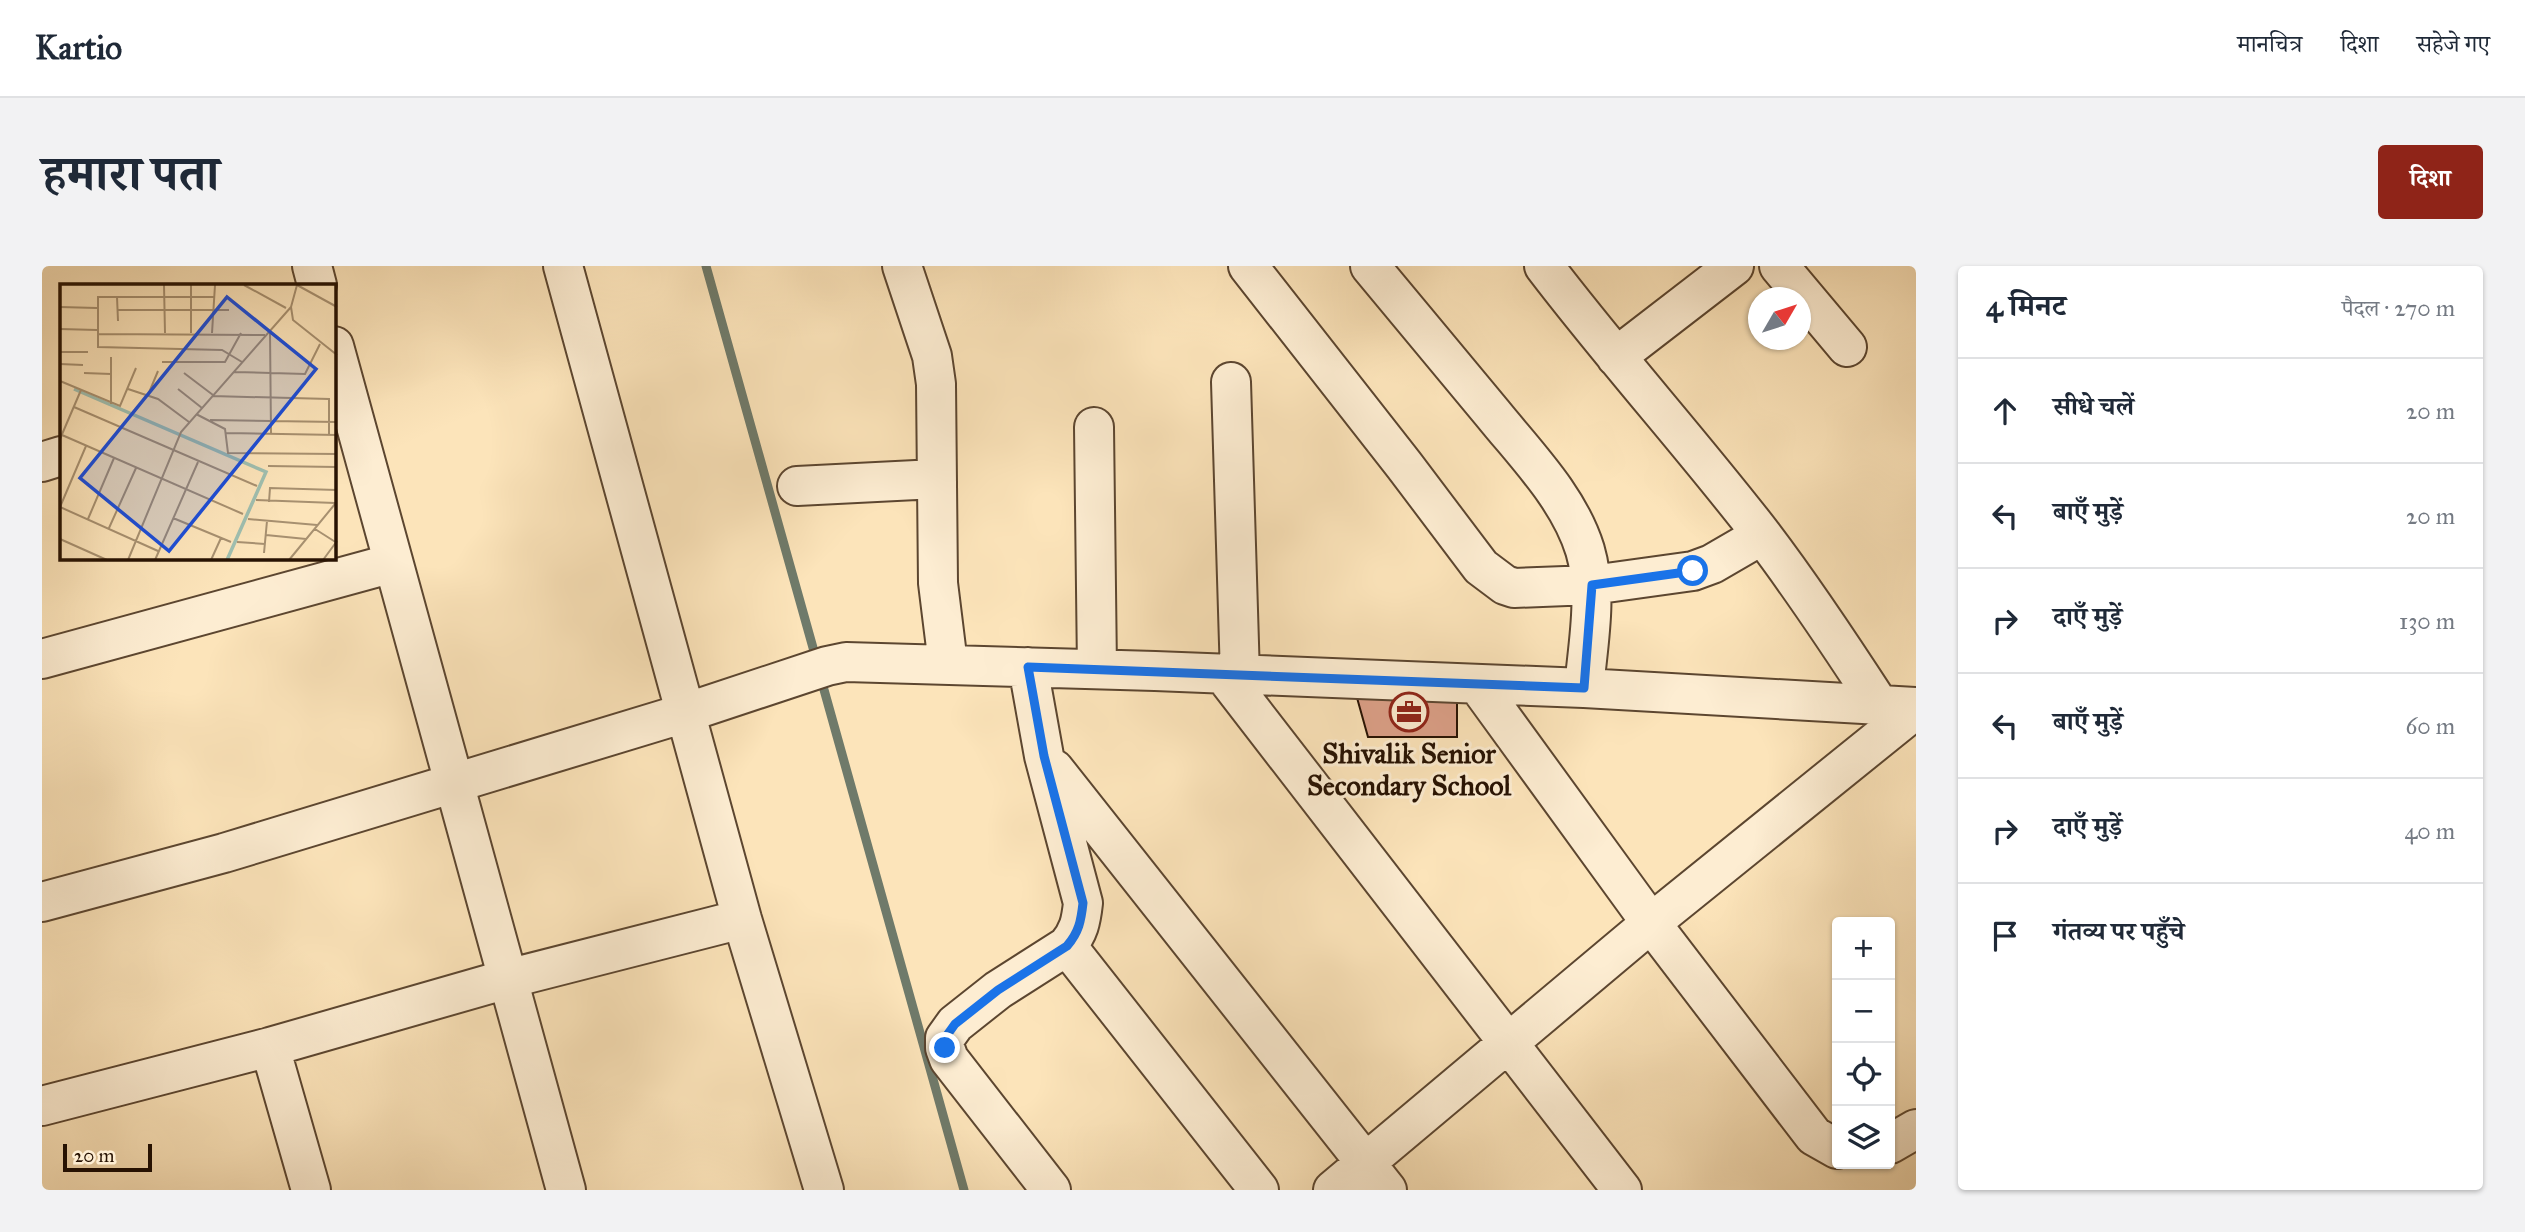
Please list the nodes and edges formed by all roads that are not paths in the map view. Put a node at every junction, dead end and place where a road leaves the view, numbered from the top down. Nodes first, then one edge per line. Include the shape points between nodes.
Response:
1 (312, 266) edge
2 (563, 266) edge
3 (1248, 266) edge
4 (1370, 266) edge
5 (1544, 266) edge
6 (1734, 266) edge
7 (1779, 266) edge
8 (907, 267) edge
9 (317, 284) edge
10 (1847, 347) dead end
11 (1616, 357) junction
12 (337, 368) edge
13 (1231, 382) dead end
14 (1094, 427) dead end
15 (60, 456) edge
16 (42, 462) edge
17 (936, 480) junction
18 (797, 486) dead end
19 (1762, 535) junction
20 (393, 563) junction
21 (1592, 585) junction
22 (42, 659) edge
23 (948, 664) junction
24 (1028, 667) junction
25 (1097, 669) junction
26 (1232, 676) junction
27 (1478, 685) junction
28 (1584, 688) junction
29 (1878, 703) junction
30 (1916, 708) edge
31 (685, 713) junction
32 (1044, 756) junction
33 (453, 784) junction
34 (42, 902) edge
35 (742, 919) junction
36 (1651, 923) junction
37 (1067, 946) junction
38 (507, 979) junction
39 (1509, 1043) junction
40 (270, 1047) junction
41 (42, 1106) edge
42 (1916, 1129) edge
43 (1895, 1141) edge
44 (1832, 1146) edge
45 (1376, 1176) edge
46 (311, 1190) edge
47 (566, 1190) edge
48 (824, 1190) edge
49 (1051, 1190) edge
50 (1259, 1190) edge
51 (1333, 1190) edge
52 (1622, 1190) edge

1 - 9 street
2 - 31 street
3 - 21 street via 1481,567 1514,588
4 - 21 street via 1564,505 1585,551
5 - 11 street
6 - 11 street
7 - 10 street
8 - 17 street via 936,384
11 - 19 street
12 - 20 street
13 - 26 street
14 - 25 street
15 - 16 street
17 - 18 street
17 - 23 street via 938,583
19 - 21 street via 1693,571
19 - 29 street
20 - 22 street
20 - 33 street
21 - 28 street
23 - 24 street
23 - 31 street via 846,662
24 - 25 street
24 - 32 street
25 - 26 street
26 - 27 street
26 - 39 street
27 - 28 street
27 - 36 street
28 - 29 street
29 - 30 street
30 - 36 street
31 - 33 street
31 - 35 street
32 - 37 street via 1083,903 1079,928
32 - 45 street
33 - 34 street
33 - 38 street
35 - 38 street
35 - 48 street
36 - 39 street
36 - 44 street via 1814,1136
37 - 49 street via 998,990 955,1024 945,1038 949,1059
37 - 50 street
38 - 40 street
38 - 47 street
39 - 45 street
39 - 52 street
40 - 41 street
40 - 46 street
42 - 43 street
45 - 51 street

